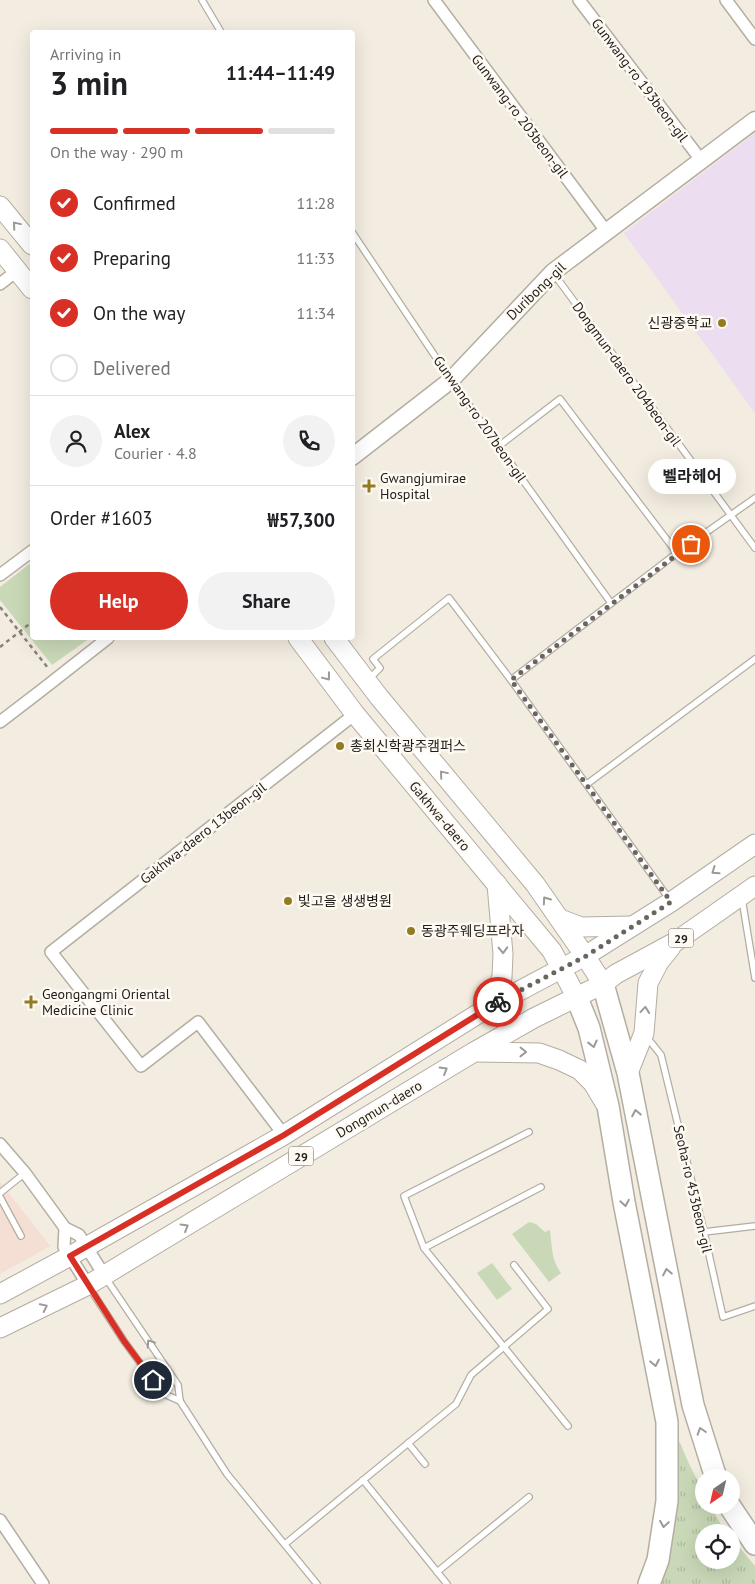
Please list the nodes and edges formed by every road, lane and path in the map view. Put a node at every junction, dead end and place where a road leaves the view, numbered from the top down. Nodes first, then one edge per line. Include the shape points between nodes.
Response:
1 (202, 0) edge
2 (434, 0) edge
3 (579, 0) edge
4 (726, 0) edge
5 (220, 30) edge
6 (755, 38) edge
7 (755, 120) edge
8 (701, 160) junction
9 (0, 206) edge
10 (606, 231) junction
11 (355, 236) edge
12 (30, 243) edge
13 (0, 249) edge
14 (18, 270) junction
15 (552, 272) junction
16 (0, 284) edge
17 (30, 286) edge
18 (451, 380) junction
19 (499, 446) junction
20 (355, 455) edge
21 (755, 498) edge
22 (731, 516) junction
23 (755, 548) edge
24 (30, 552) edge
25 (677, 553) junction
26 (0, 575) edge
27 (611, 603) junction
28 (0, 607) edge
29 (30, 624) edge
30 (19, 632) junction
31 (105, 640) edge
32 (300, 640) edge
33 (336, 640) edge
34 (0, 647) edge
35 (755, 659) edge
36 (56, 679) junction
37 (511, 680) junction
38 (367, 681) junction
39 (355, 714) junction
40 (0, 722) edge
41 (587, 784) junction
42 (755, 844) edge
43 (497, 884) junction
44 (748, 891) edge
45 (671, 902) junction
46 (560, 919) junction
47 (632, 926) junction
48 (675, 942) junction
49 (586, 956) junction
50 (562, 969) junction
51 (755, 978) edge
52 (602, 984) junction
53 (576, 998) junction
54 (489, 1007) junction
55 (644, 1033) junction
56 (474, 1052) junction
57 (628, 1074) junction
58 (608, 1106) junction
59 (529, 1132) dead end
60 (284, 1135) junction
61 (0, 1144) edge
62 (25, 1173) junction
63 (541, 1187) dead end
64 (0, 1195) edge
65 (755, 1226) edge
66 (65, 1228) junction
67 (704, 1232) junction
68 (21, 1236) dead end
69 (87, 1246) junction
70 (424, 1248) junction
71 (70, 1256) junction
72 (514, 1265) dead end
73 (104, 1276) junction
74 (88, 1285) junction
75 (0, 1294) edge
76 (755, 1306) edge
77 (0, 1328) edge
78 (504, 1347) junction
79 (180, 1401) junction
80 (568, 1426) dead end
81 (408, 1443) junction
82 (425, 1464) dead end
83 (713, 1469) edge
84 (363, 1480) junction
85 (529, 1497) dead end
86 (735, 1514) edge
87 (0, 1520) edge
88 (285, 1544) junction
89 (755, 1544) edge
90 (437, 1572) junction
91 (43, 1584) edge
92 (317, 1584) edge
93 (447, 1584) edge
94 (649, 1584) edge

1 - 5 lane
2 - 10 street, Gunwang-ro 203beon-gil
3 - 8 street, Gunwang-ro 193beon-gil
4 - 6 street
7 - 8 street, Duribong-gil
8 - 10 street, Duribong-gil
12 -> 9 main road
10 - 15 street, Duribong-gil
11 - 18 lane, Gunwang-ro 207beon-gil
13 - 14 main road
14 - 16 street
14 - 17 main road
15 - 18 street, Duribong-gil
15 - 22 lane, Dongmun-daero 204beon-gil
18 - 19 lane, Gunwang-ro 207beon-gil
18 - 20 street, Duribong-gil
19 - 25 lane via 560,398
19 - 27 lane, Gunwang-ro 207beon-gil
21 - 22 lane
22 - 23 lane, Dongmun-daero 204beon-gil
22 - 25 lane
24 - 26 street
25 - 27 lane
27 - 37 lane
28 - 30 path
29 - 30 path
30 - 34 path
30 - 36 path
31 - 36 street
32 -> 39 main road, Gakhwa-daero
33 - 38 main road
35 - 41 lane
36 - 40 street
37 - 38 lane via 449,598 374,658 380,668
37 - 41 lane
46 -> 38 main road via 535,884
39 - 43 main road, Gakhwa-daero
39 - 60 street, Gakhwa-daero 13beon-gil via 51,952 141,1066 198,1022
41 - 45 lane
42 -> 45 main road, Dongmun-daero / 29
43 - 50 main road, Gakhwa-daero via 552,951
43 -> 54 main road via 502,977
44 - 48 main road, Dongmun-daero / 29
44 - 51 lane
45 - 47 main road, Dongmun-daero / 29
46 - 47 main road via 581,927
46 - 49 main road
47 - 49 main road, Dongmun-daero / 29
48 - 52 main road, Dongmun-daero / 29
55 -> 48 main road via 648,983
49 - 50 main road, Dongmun-daero / 29
49 - 52 main road
50 - 53 main road, Gakhwa-daero
50 - 54 main road, Dongmun-daero / 29
52 - 53 main road, Dongmun-daero / 29
52 - 57 highway
53 - 56 main road, Dongmun-daero / 29
53 -> 58 highway via 589,1028
54 - 60 main road, Dongmun-daero / 29
55 - 57 main road
55 - 67 lane, Seoha-ro 453beon-gil via 661,1055
56 -> 58 main road via 539,1053 558,1060 580,1070
73 -> 56 main road, Dongmun-daero / 29
83 -> 57 highway via 693,1405
58 -> 94 highway via 667,1422 668,1501 658,1560
59 - 70 lane via 404,1196
60 - 69 main road, Dongmun-daero / 29
61 - 62 street
62 - 64 lane
62 - 66 street
63 - 70 lane
64 - 68 lane
65 - 67 lane
66 - 69 street via 79,1235
66 - 71 street via 64,1247
67 - 76 lane, Seoha-ro 453beon-gil via 723,1317
69 - 71 main road, Dongmun-daero / 29
69 - 73 street
70 - 78 lane
71 - 74 street
71 - 75 main road, Dongmun-daero / 29
72 - 78 lane via 548,1309
73 - 74 main road, Dongmun-daero / 29
79 -> 73 lane via 178,1385
77 -> 74 main road, Dongmun-daero / 29
74 - 79 lane via 162,1393
78 - 80 lane
78 - 81 lane via 472,1374 456,1404
79 - 88 lane via 227,1474
81 - 82 lane
81 - 84 lane
84 - 88 lane
84 - 90 lane
85 - 90 lane
86 - 89 highway
87 - 91 street
88 - 92 lane
90 - 93 lane

